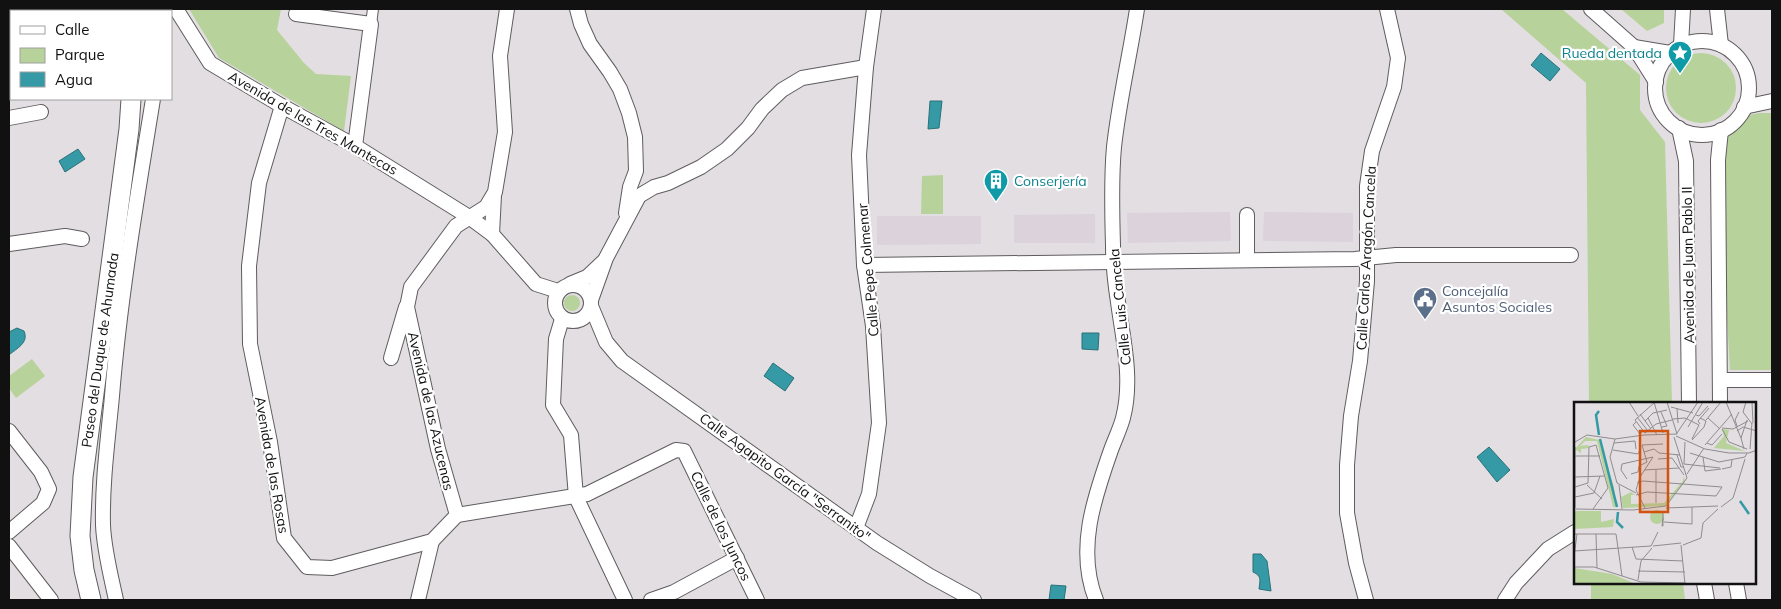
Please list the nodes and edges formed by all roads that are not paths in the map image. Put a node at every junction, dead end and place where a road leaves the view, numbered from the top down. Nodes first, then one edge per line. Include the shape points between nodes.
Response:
1 (176, 9) edge
2 (373, 9) edge
3 (507, 9) edge
4 (577, 9) edge
5 (874, 9) edge
6 (1137, 9) edge
7 (1387, 9) edge
8 (1591, 9) edge
9 (1683, 9) edge
10 (1717, 9) edge
11 (296, 14) dead end
12 (371, 24) junction
13 (1721, 45) junction
14 (1634, 46) junction
15 (1676, 49) junction
16 (866, 67) junction
17 (1656, 82) junction
18 (1749, 86) junction
19 (1772, 97) edge
20 (131, 100) edge
21 (153, 100) edge
22 (1772, 101) edge
23 (282, 106) junction
24 (1744, 108) junction
25 (41, 112) dead end
26 (9, 118) edge
27 (1679, 128) junction
28 (1721, 130) junction
29 (355, 146) junction
30 (636, 171) junction
31 (654, 187) junction
32 (495, 192) junction
33 (1247, 215) dead end
34 (469, 217) junction
35 (623, 227) junction
36 (492, 234) junction
37 (82, 240) dead end
38 (9, 244) edge
39 (1571, 255) dead end
40 (606, 258) junction
41 (1367, 258) junction
42 (1247, 260) junction
43 (1114, 262) junction
44 (864, 265) junction
45 (564, 288) junction
46 (591, 303) junction
47 (407, 306) junction
48 (569, 320) junction
49 (606, 342) junction
50 (391, 358) dead end
51 (1720, 380) junction
52 (1772, 380) edge
53 (1689, 402) edge
54 (1720, 402) edge
55 (9, 431) edge
56 (576, 497) junction
57 (457, 515) junction
58 (856, 528) junction
59 (9, 532) edge
60 (1574, 533) edge
61 (432, 541) junction
62 (9, 546) edge
63 (737, 558) junction
64 (1704, 584) edge
65 (1736, 584) edge
66 (51, 600) edge
67 (91, 600) edge
68 (116, 600) edge
69 (418, 600) edge
70 (625, 600) edge
71 (651, 600) edge
72 (757, 600) edge
73 (974, 600) edge
74 (1096, 600) edge
75 (1366, 600) edge
76 (1505, 600) edge
77 (1707, 600) edge
78 (1739, 600) edge

1 - 23 street, Avenida de las Tres Mantecas via 210,62
2 - 12 street
3 - 32 street via 500,56 506,132
4 - 30 street via 590,44 620,89 629,113 635,137
5 - 16 street, Calle Pepe Colmenar
6 - 43 street, Calle Luis Cancela via 1114,146
7 - 41 street, Calle Carlos Aragón Cancela via 1398,58 1394,87 1372,151 1367,186
8 - 14 street
9 - 15 street
10 - 13 street
11 - 12 street
12 - 29 street
13 - 15 street via 1697,41
13 - 18 street via 1738,57
14 - 15 street
14 - 17 street
15 - 17 street via 1663,61
16 - 31 street via 802,78 782,90 727,149 701,167
16 - 44 street, Calle Pepe Colmenar via 859,155
17 - 27 street via 1660,109
18 - 19 street
18 - 24 street
20 - 67 main road, Paseo del Duque de Ahumada via 83,477 80,536
21 - 68 street via 128,257 104,478 103,526
22 - 24 street
23 - 29 street, Avenida de las Tres Mantecas
23 - 61 street, Avenida de las Rosas via 259,183 249,266 250,344 270,442 284,538 307,567 332,568
24 - 28 street via 1731,125
25 - 26 street
27 - 28 street via 1695,134
27 - 53 street, Avenida de Juan Pablo II via 1686,161
28 - 51 street via 1718,160
29 - 34 street, Avenida de las Tres Mantecas
30 - 31 street
30 - 35 street
31 - 35 street via 639,196
32 - 34 street, Avenida de las Azucenas via 486,207
32 - 36 street
33 - 42 street
34 - 36 street, Avenida de las Tres Mantecas
34 - 47 street, Avenida de las Azucenas via 456,226 411,287
35 - 40 street
36 - 45 street, Avenida de las Tres Mantecas via 536,284
37 - 38 street via 64,236
39 - 41 street via 1396,254
40 - 45 street via 587,277
40 - 46 street
41 - 42 street
41 - 75 street, Calle Carlos Aragón Cancela via 1360,360 1347,464 1347,513
42 - 43 street
43 - 44 street
43 - 74 street, Calle Luis Cancela via 1126,351 1127,387 1123,418 1088,526 1088,570
44 - 58 street, Calle Pepe Colmenar via 873,326 880,423 870,494
45 - 46 street via 577,285 583,288
45 - 48 street via 556,295 554,306
46 - 48 street via 586,316
46 - 49 street, Calle Agapito García "Serranito"
47 - 50 street, Avenida de las Azucenas
47 - 57 street, Avenida de las Azucenas via 438,449
48 - 49 street, Calle Agapito García "Serranito" via 592,329
48 - 56 street via 556,339 553,406 571,435
49 - 58 street, Calle Agapito García "Serranito" via 622,361
51 - 52 street
51 - 54 street
55 - 59 street via 41,472 49,489 43,503
56 - 57 street
56 - 63 street, Calle de los Juncos via 676,450 684,451
56 - 70 street
57 - 61 street
58 - 73 street, Calle Agapito García "Serranito"
60 - 76 street via 1548,549 1516,583
61 - 69 street
62 - 66 street
63 - 71 street via 674,592
63 - 72 street, Calle de los Juncos
64 - 77 street
65 - 78 street

